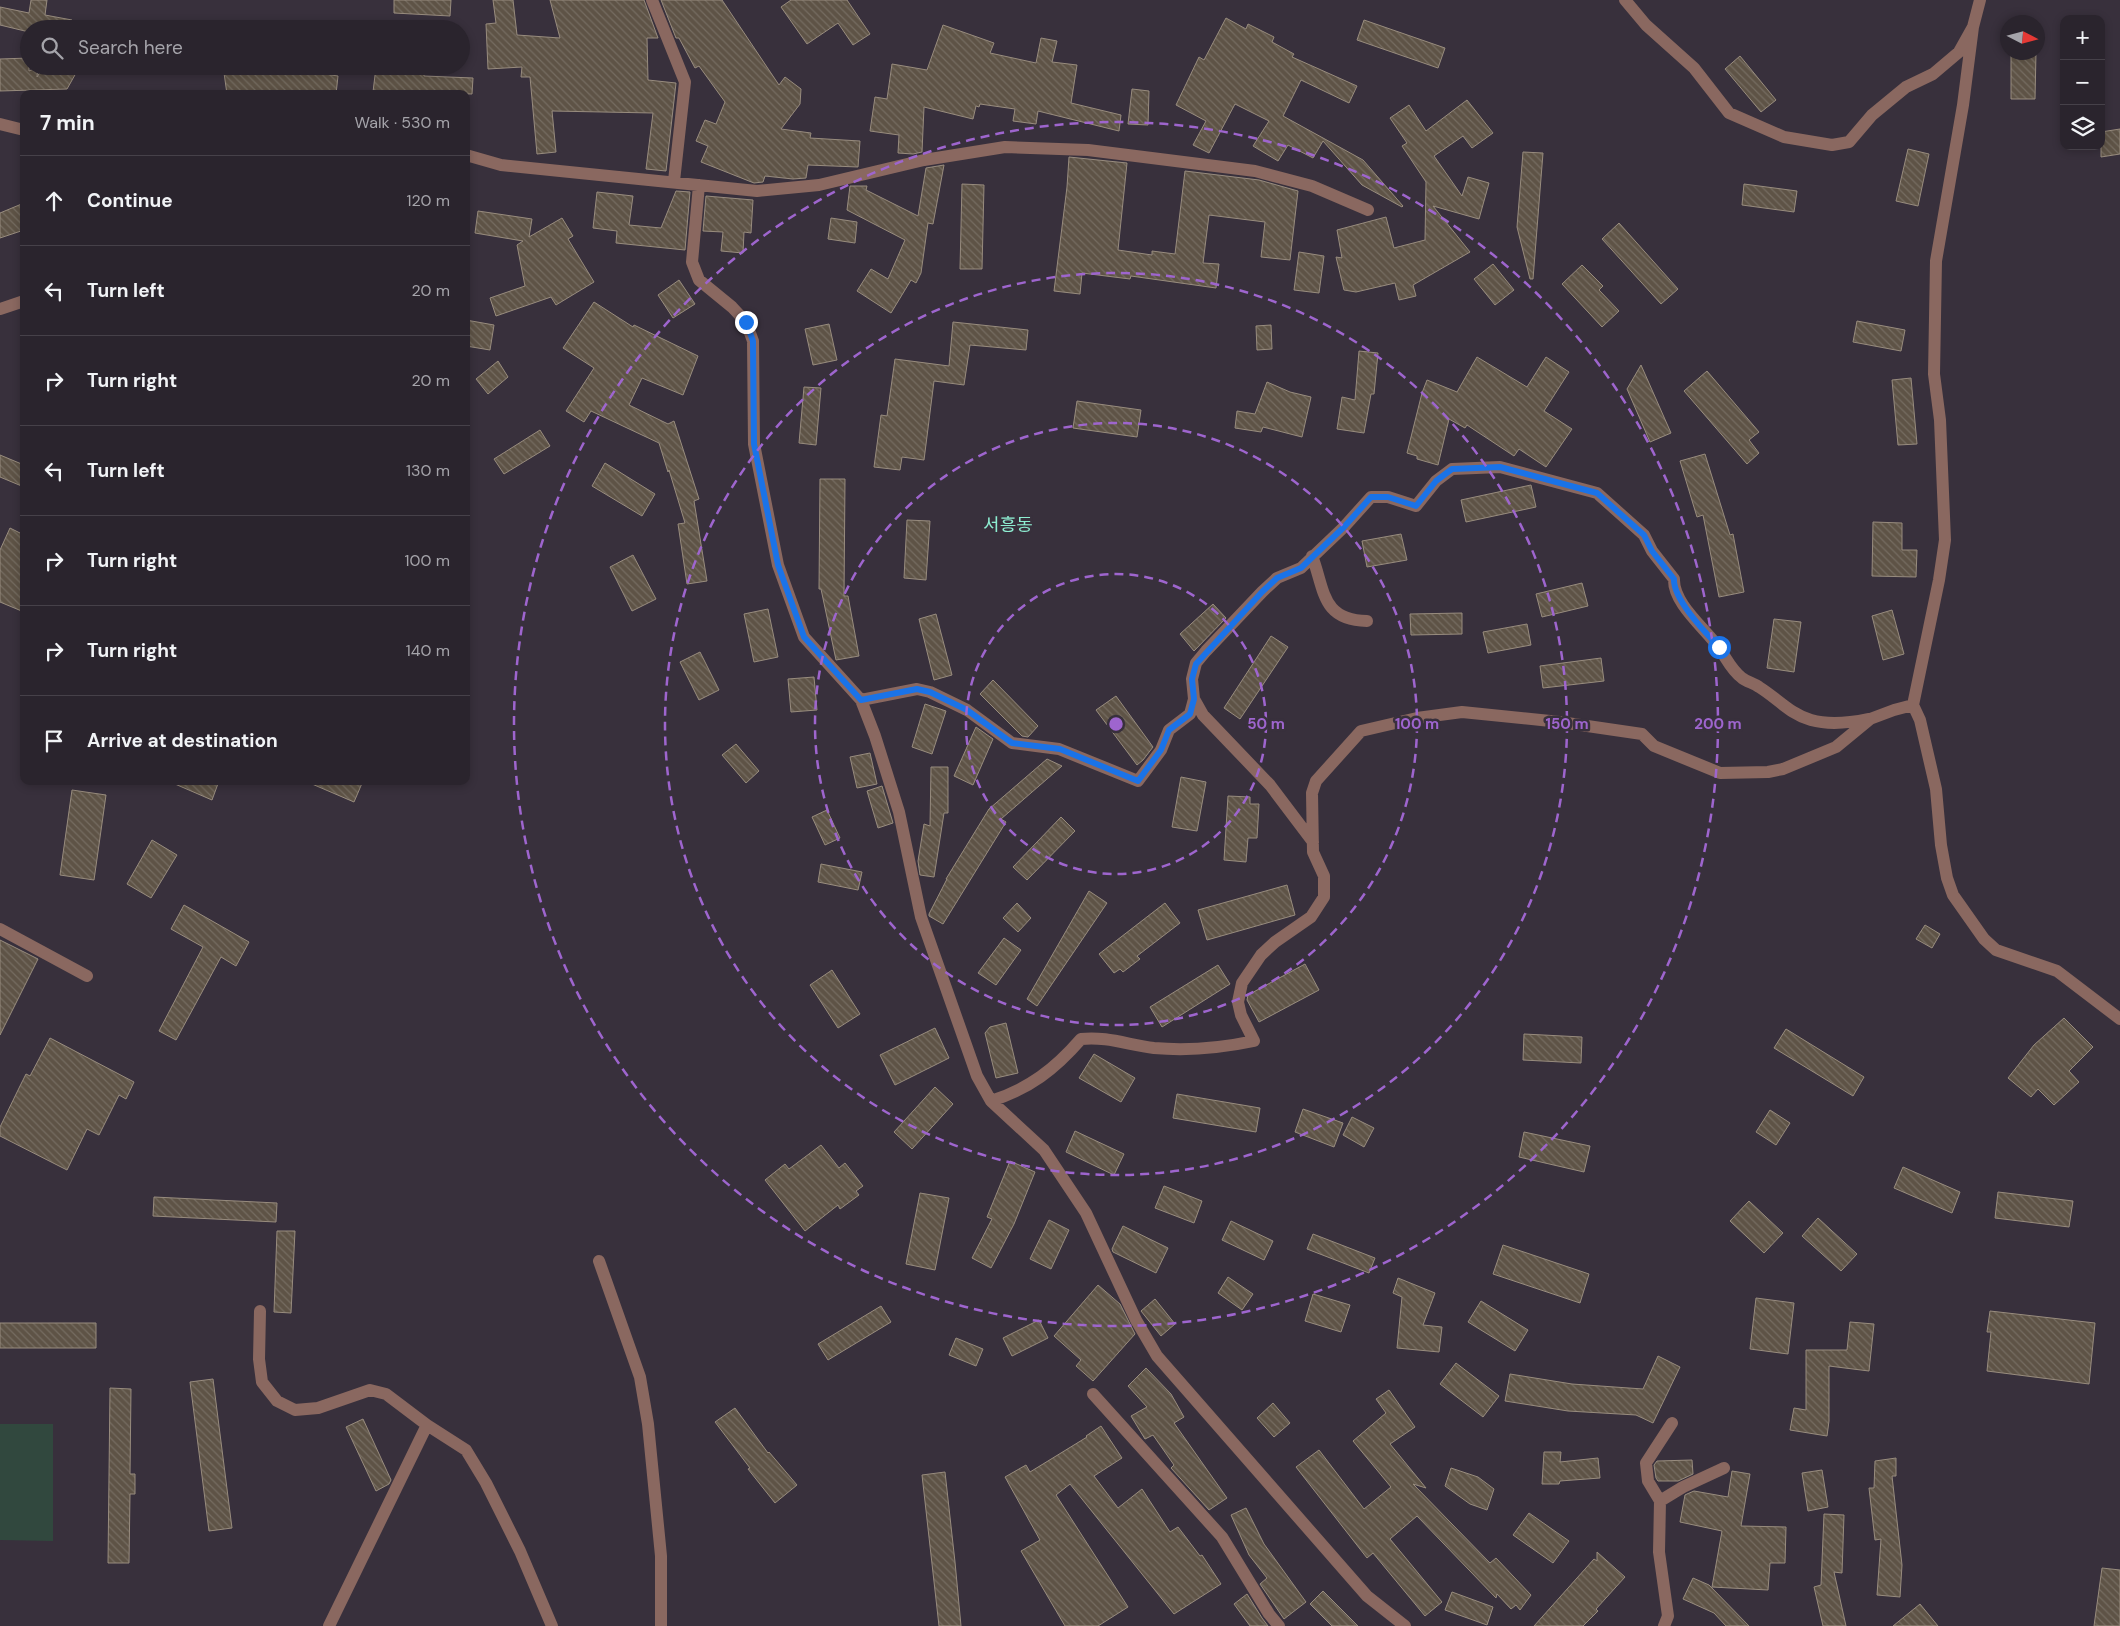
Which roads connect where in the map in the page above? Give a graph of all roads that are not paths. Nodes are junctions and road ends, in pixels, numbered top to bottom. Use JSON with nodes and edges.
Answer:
{"nodes":[{"id":1,"x":652,"y":0,"type":"edge"},
{"id":2,"x":1625,"y":0,"type":"edge"},
{"id":3,"x":1980,"y":0,"type":"edge"},
{"id":4,"x":1973,"y":27,"type":"junction"},
{"id":5,"x":0,"y":124,"type":"edge"},
{"id":6,"x":20,"y":129,"type":"edge"},
{"id":7,"x":470,"y":156,"type":"edge"},
{"id":8,"x":674,"y":181,"type":"junction"},
{"id":9,"x":699,"y":185,"type":"junction"},
{"id":10,"x":1368,"y":210,"type":"dead end"},
{"id":11,"x":20,"y":302,"type":"edge"},
{"id":12,"x":0,"y":309,"type":"edge"},
{"id":13,"x":1312,"y":556,"type":"junction"},
{"id":14,"x":1367,"y":621,"type":"dead end"},
{"id":15,"x":1194,"y":699,"type":"junction"},
{"id":16,"x":861,"y":700,"type":"junction"},
{"id":17,"x":1913,"y":705,"type":"junction"},
{"id":18,"x":1870,"y":719,"type":"junction"},
{"id":19,"x":1313,"y":842,"type":"junction"},
{"id":20,"x":0,"y":929,"type":"edge"},
{"id":21,"x":88,"y":976,"type":"dead end"},
{"id":22,"x":2120,"y":1019,"type":"edge"},
{"id":23,"x":991,"y":1101,"type":"junction"},
{"id":24,"x":599,"y":1261,"type":"dead end"},
{"id":25,"x":260,"y":1311,"type":"dead end"},
{"id":26,"x":1093,"y":1394,"type":"dead end"},
{"id":27,"x":1672,"y":1423,"type":"dead end"},
{"id":28,"x":427,"y":1425,"type":"junction"},
{"id":29,"x":1724,"y":1468,"type":"dead end"},
{"id":30,"x":1660,"y":1501,"type":"junction"},
{"id":31,"x":329,"y":1626,"type":"edge"},
{"id":32,"x":552,"y":1626,"type":"edge"},
{"id":33,"x":661,"y":1626,"type":"edge"},
{"id":34,"x":1279,"y":1626,"type":"edge"},
{"id":35,"x":1405,"y":1626,"type":"edge"},
{"id":36,"x":1664,"y":1626,"type":"edge"}],
"edges":[{"from":1,"to":8,"type":"street"},
{"from":2,"to":4,"type":"street"},
{"from":3,"to":4,"type":"street"},
{"from":4,"to":17,"type":"street"},
{"from":5,"to":6,"type":"street"},
{"from":7,"to":8,"type":"street"},
{"from":8,"to":9,"type":"street"},
{"from":9,"to":10,"type":"street"},
{"from":9,"to":16,"type":"street"},
{"from":11,"to":12,"type":"street"},
{"from":13,"to":14,"type":"street"},
{"from":13,"to":15,"type":"street"},
{"from":13,"to":18,"type":"street"},
{"from":15,"to":16,"type":"street"},
{"from":15,"to":19,"type":"street"},
{"from":16,"to":23,"type":"street"},
{"from":17,"to":18,"type":"street"},
{"from":17,"to":22,"type":"street"},
{"from":18,"to":19,"type":"street"},
{"from":19,"to":23,"type":"street"},
{"from":20,"to":21,"type":"street"},
{"from":23,"to":35,"type":"street"},
{"from":24,"to":33,"type":"street"},
{"from":25,"to":28,"type":"street"},
{"from":26,"to":34,"type":"street"},
{"from":27,"to":30,"type":"street"},
{"from":28,"to":31,"type":"street"},
{"from":28,"to":32,"type":"street"},
{"from":29,"to":30,"type":"street"},
{"from":30,"to":36,"type":"street"}]}
